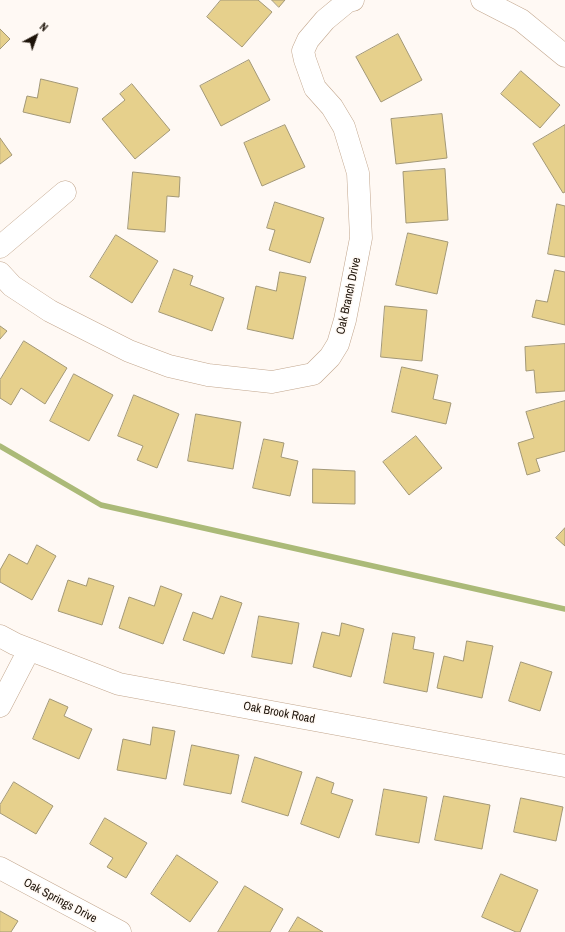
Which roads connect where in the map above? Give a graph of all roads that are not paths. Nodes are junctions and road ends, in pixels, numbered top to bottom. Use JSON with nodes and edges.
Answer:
{"nodes":[{"id":1,"x":354,"y":0,"type":"edge"},
{"id":2,"x":482,"y":0,"type":"edge"},
{"id":3,"x":565,"y":56,"type":"edge"},
{"id":4,"x":65,"y":192,"type":"dead end"},
{"id":5,"x":0,"y":247,"type":"edge"},
{"id":6,"x":0,"y":273,"type":"edge"},
{"id":7,"x":0,"y":636,"type":"edge"},
{"id":8,"x":29,"y":650,"type":"junction"},
{"id":9,"x":0,"y":706,"type":"edge"},
{"id":10,"x":565,"y":766,"type":"edge"},
{"id":11,"x":0,"y":868,"type":"edge"},
{"id":12,"x":120,"y":932,"type":"edge"}],
"edges":[{"from":1,"to":6,"type":"street","name":"Oak Branch Drive"},
{"from":2,"to":3,"type":"street"},
{"from":4,"to":5,"type":"street"},
{"from":7,"to":8,"type":"street","name":"Oak Brook Road"},
{"from":8,"to":9,"type":"street"},
{"from":8,"to":10,"type":"street","name":"Oak Brook Road"},
{"from":11,"to":12,"type":"street","name":"Oak Springs Drive"}]}
